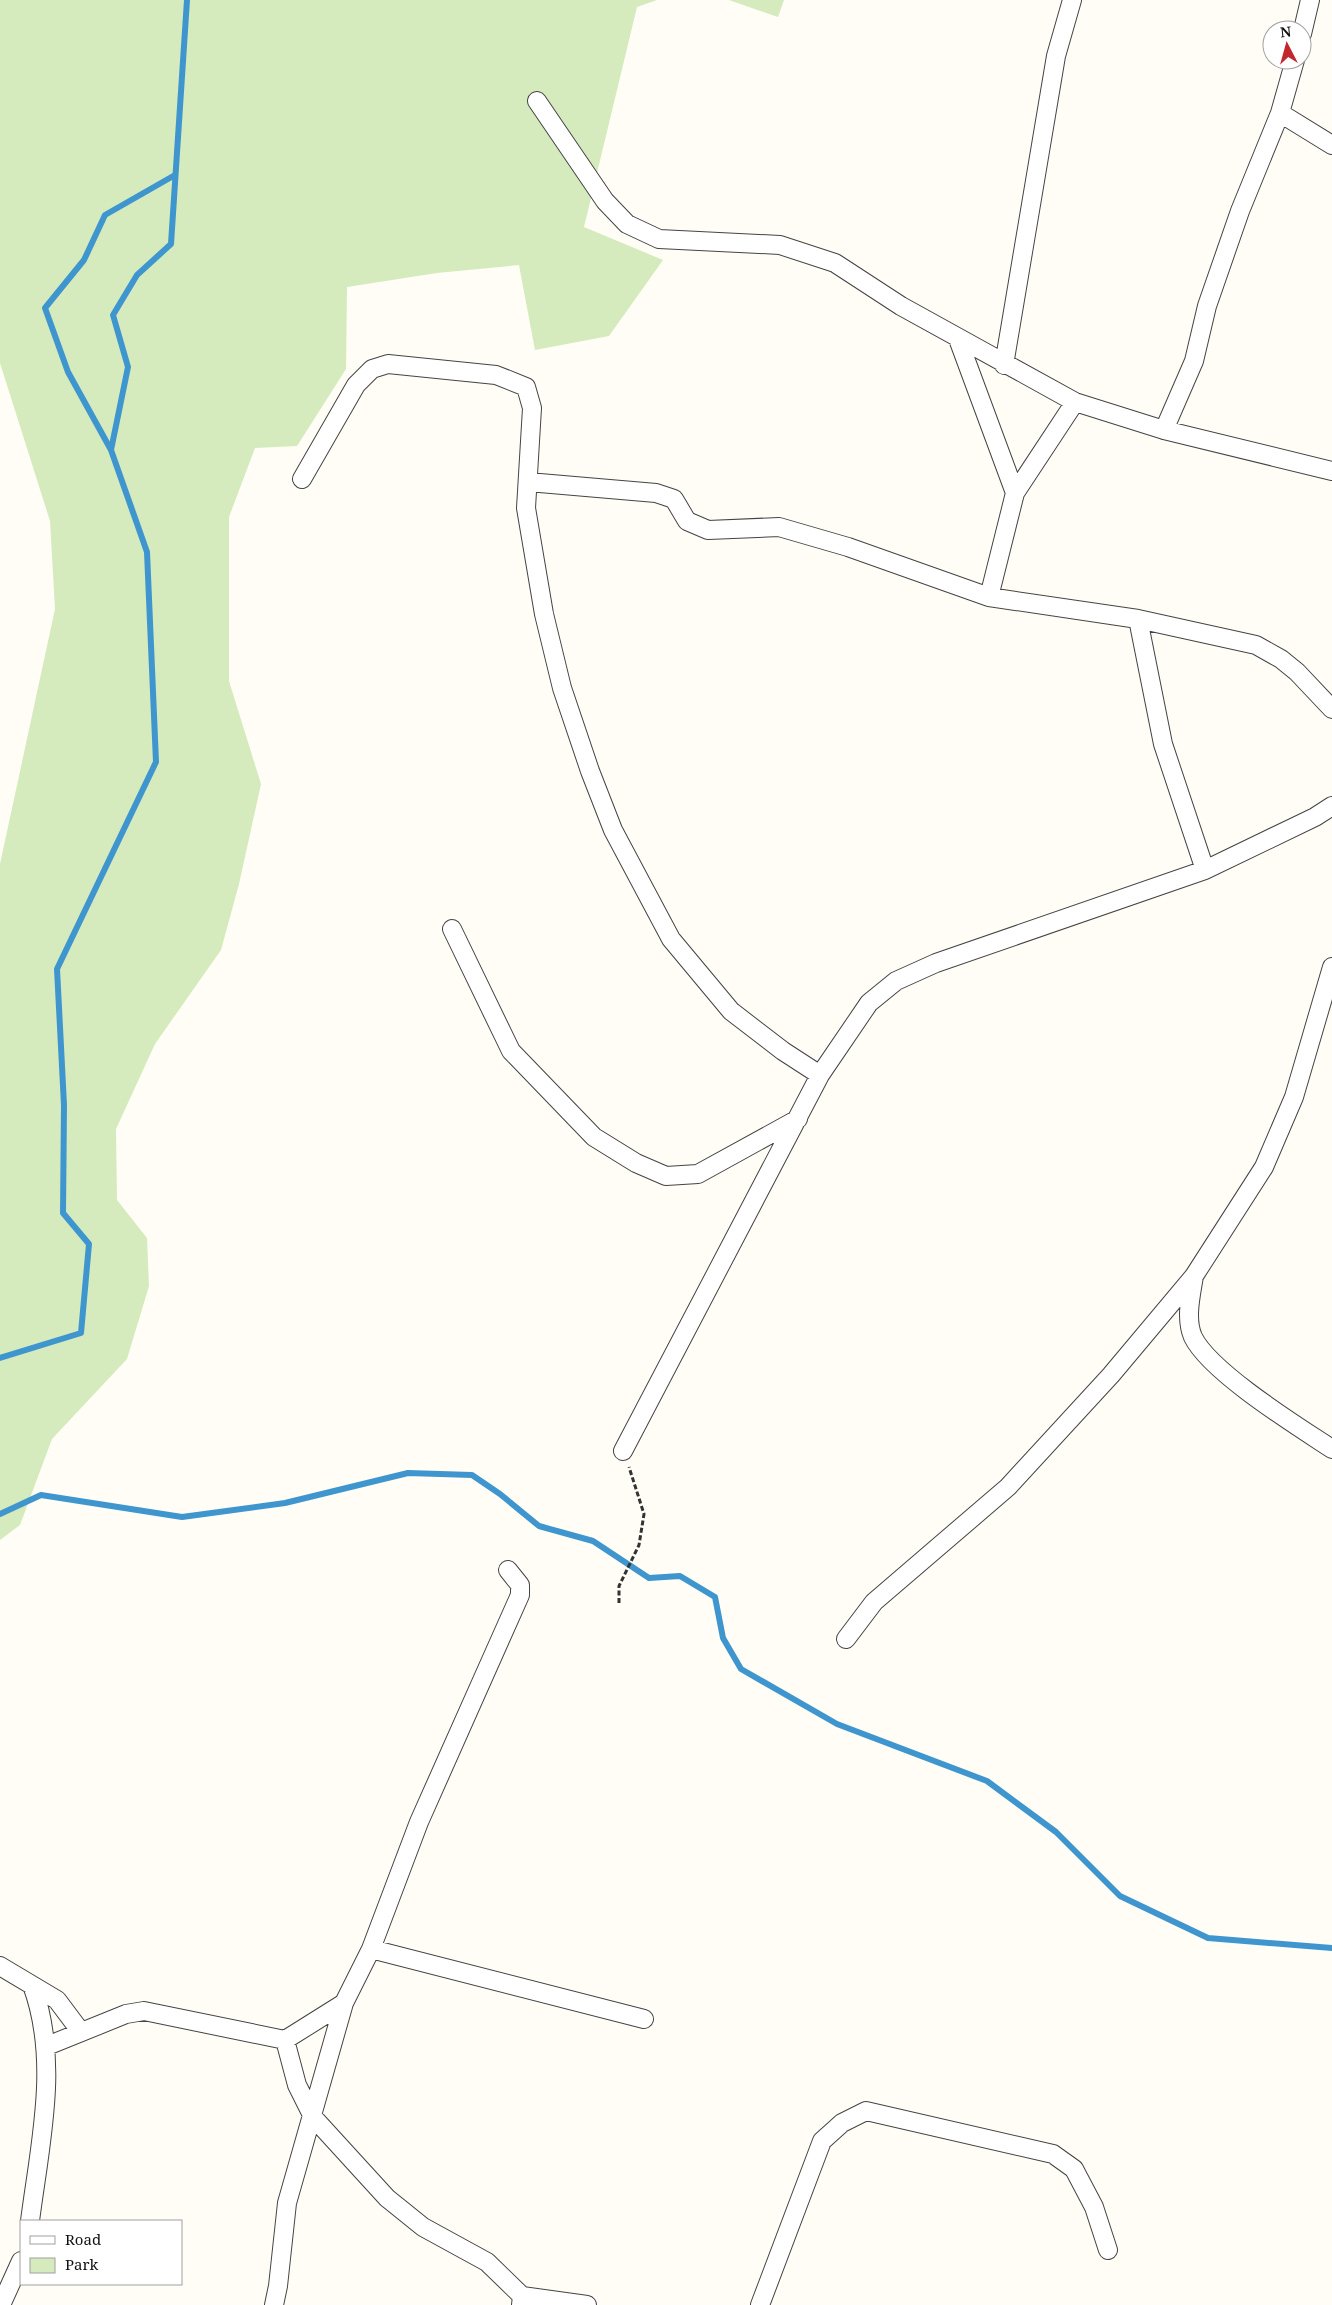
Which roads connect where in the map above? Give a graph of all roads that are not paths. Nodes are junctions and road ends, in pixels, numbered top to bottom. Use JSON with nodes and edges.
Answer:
{"nodes":[{"id":1,"x":1072,"y":0,"type":"edge"},
{"id":2,"x":1310,"y":0,"type":"edge"},
{"id":3,"x":1305,"y":20,"type":"edge"},
{"id":4,"x":1292,"y":70,"type":"edge"},
{"id":5,"x":536,"y":101,"type":"dead end"},
{"id":6,"x":1280,"y":113,"type":"junction"},
{"id":7,"x":1332,"y":145,"type":"edge"},
{"id":8,"x":958,"y":339,"type":"junction"},
{"id":9,"x":1004,"y":365,"type":"junction"},
{"id":10,"x":1075,"y":402,"type":"junction"},
{"id":11,"x":1164,"y":430,"type":"junction"},
{"id":12,"x":1332,"y":470,"type":"edge"},
{"id":13,"x":302,"y":479,"type":"dead end"},
{"id":14,"x":528,"y":482,"type":"junction"},
{"id":15,"x":1015,"y":493,"type":"junction"},
{"id":16,"x":989,"y":597,"type":"junction"},
{"id":17,"x":1138,"y":619,"type":"junction"},
{"id":18,"x":1332,"y":709,"type":"edge"},
{"id":19,"x":1332,"y":806,"type":"edge"},
{"id":20,"x":1205,"y":870,"type":"junction"},
{"id":21,"x":452,"y":929,"type":"dead end"},
{"id":22,"x":1332,"y":967,"type":"edge"},
{"id":23,"x":820,"y":1075,"type":"junction"},
{"id":24,"x":798,"y":1119,"type":"junction"},
{"id":25,"x":1194,"y":1276,"type":"junction"},
{"id":26,"x":1332,"y":1449,"type":"edge"},
{"id":27,"x":624,"y":1451,"type":"road end"},
{"id":28,"x":508,"y":1570,"type":"dead end"},
{"id":29,"x":846,"y":1639,"type":"dead end"},
{"id":30,"x":372,"y":1949,"type":"junction"},
{"id":31,"x":0,"y":1966,"type":"edge"},
{"id":32,"x":32,"y":1985,"type":"junction"},
{"id":33,"x":344,"y":2003,"type":"junction"},
{"id":34,"x":644,"y":2019,"type":"dead end"},
{"id":35,"x":81,"y":2032,"type":"junction"},
{"id":36,"x":285,"y":2040,"type":"junction"},
{"id":37,"x":47,"y":2046,"type":"junction"},
{"id":38,"x":313,"y":2117,"type":"junction"},
{"id":39,"x":30,"y":2220,"type":"edge"},
{"id":40,"x":1108,"y":2250,"type":"dead end"},
{"id":41,"x":20,"y":2263,"type":"edge"},
{"id":42,"x":522,"y":2301,"type":"edge"},
{"id":43,"x":1,"y":2305,"type":"edge"},
{"id":44,"x":274,"y":2305,"type":"edge"},
{"id":45,"x":587,"y":2305,"type":"edge"},
{"id":46,"x":760,"y":2305,"type":"edge"}],
"edges":[{"from":1,"to":9,"type":"street"},
{"from":2,"to":3,"type":"street"},
{"from":4,"to":6,"type":"street"},
{"from":5,"to":8,"type":"street"},
{"from":6,"to":7,"type":"street"},
{"from":6,"to":11,"type":"street"},
{"from":8,"to":9,"type":"street"},
{"from":8,"to":15,"type":"street"},
{"from":9,"to":10,"type":"street"},
{"from":10,"to":11,"type":"street"},
{"from":10,"to":15,"type":"street"},
{"from":11,"to":12,"type":"street"},
{"from":13,"to":14,"type":"street"},
{"from":14,"to":16,"type":"street"},
{"from":14,"to":23,"type":"street"},
{"from":15,"to":16,"type":"street"},
{"from":16,"to":17,"type":"street"},
{"from":17,"to":18,"type":"street"},
{"from":17,"to":20,"type":"street"},
{"from":19,"to":20,"type":"street"},
{"from":20,"to":23,"type":"street"},
{"from":21,"to":24,"type":"street"},
{"from":22,"to":25,"type":"street"},
{"from":23,"to":24,"type":"street"},
{"from":24,"to":27,"type":"street"},
{"from":25,"to":26,"type":"street"},
{"from":25,"to":29,"type":"street"},
{"from":28,"to":30,"type":"street"},
{"from":30,"to":33,"type":"street"},
{"from":30,"to":34,"type":"street"},
{"from":31,"to":32,"type":"street"},
{"from":32,"to":35,"type":"street"},
{"from":32,"to":37,"type":"street"},
{"from":33,"to":36,"type":"street"},
{"from":33,"to":38,"type":"street"},
{"from":35,"to":36,"type":"street"},
{"from":35,"to":37,"type":"street"},
{"from":36,"to":38,"type":"street"},
{"from":37,"to":39,"type":"street"},
{"from":38,"to":42,"type":"street"},
{"from":38,"to":44,"type":"street"},
{"from":40,"to":46,"type":"street"},
{"from":41,"to":43,"type":"street"},
{"from":42,"to":45,"type":"street"}]}
